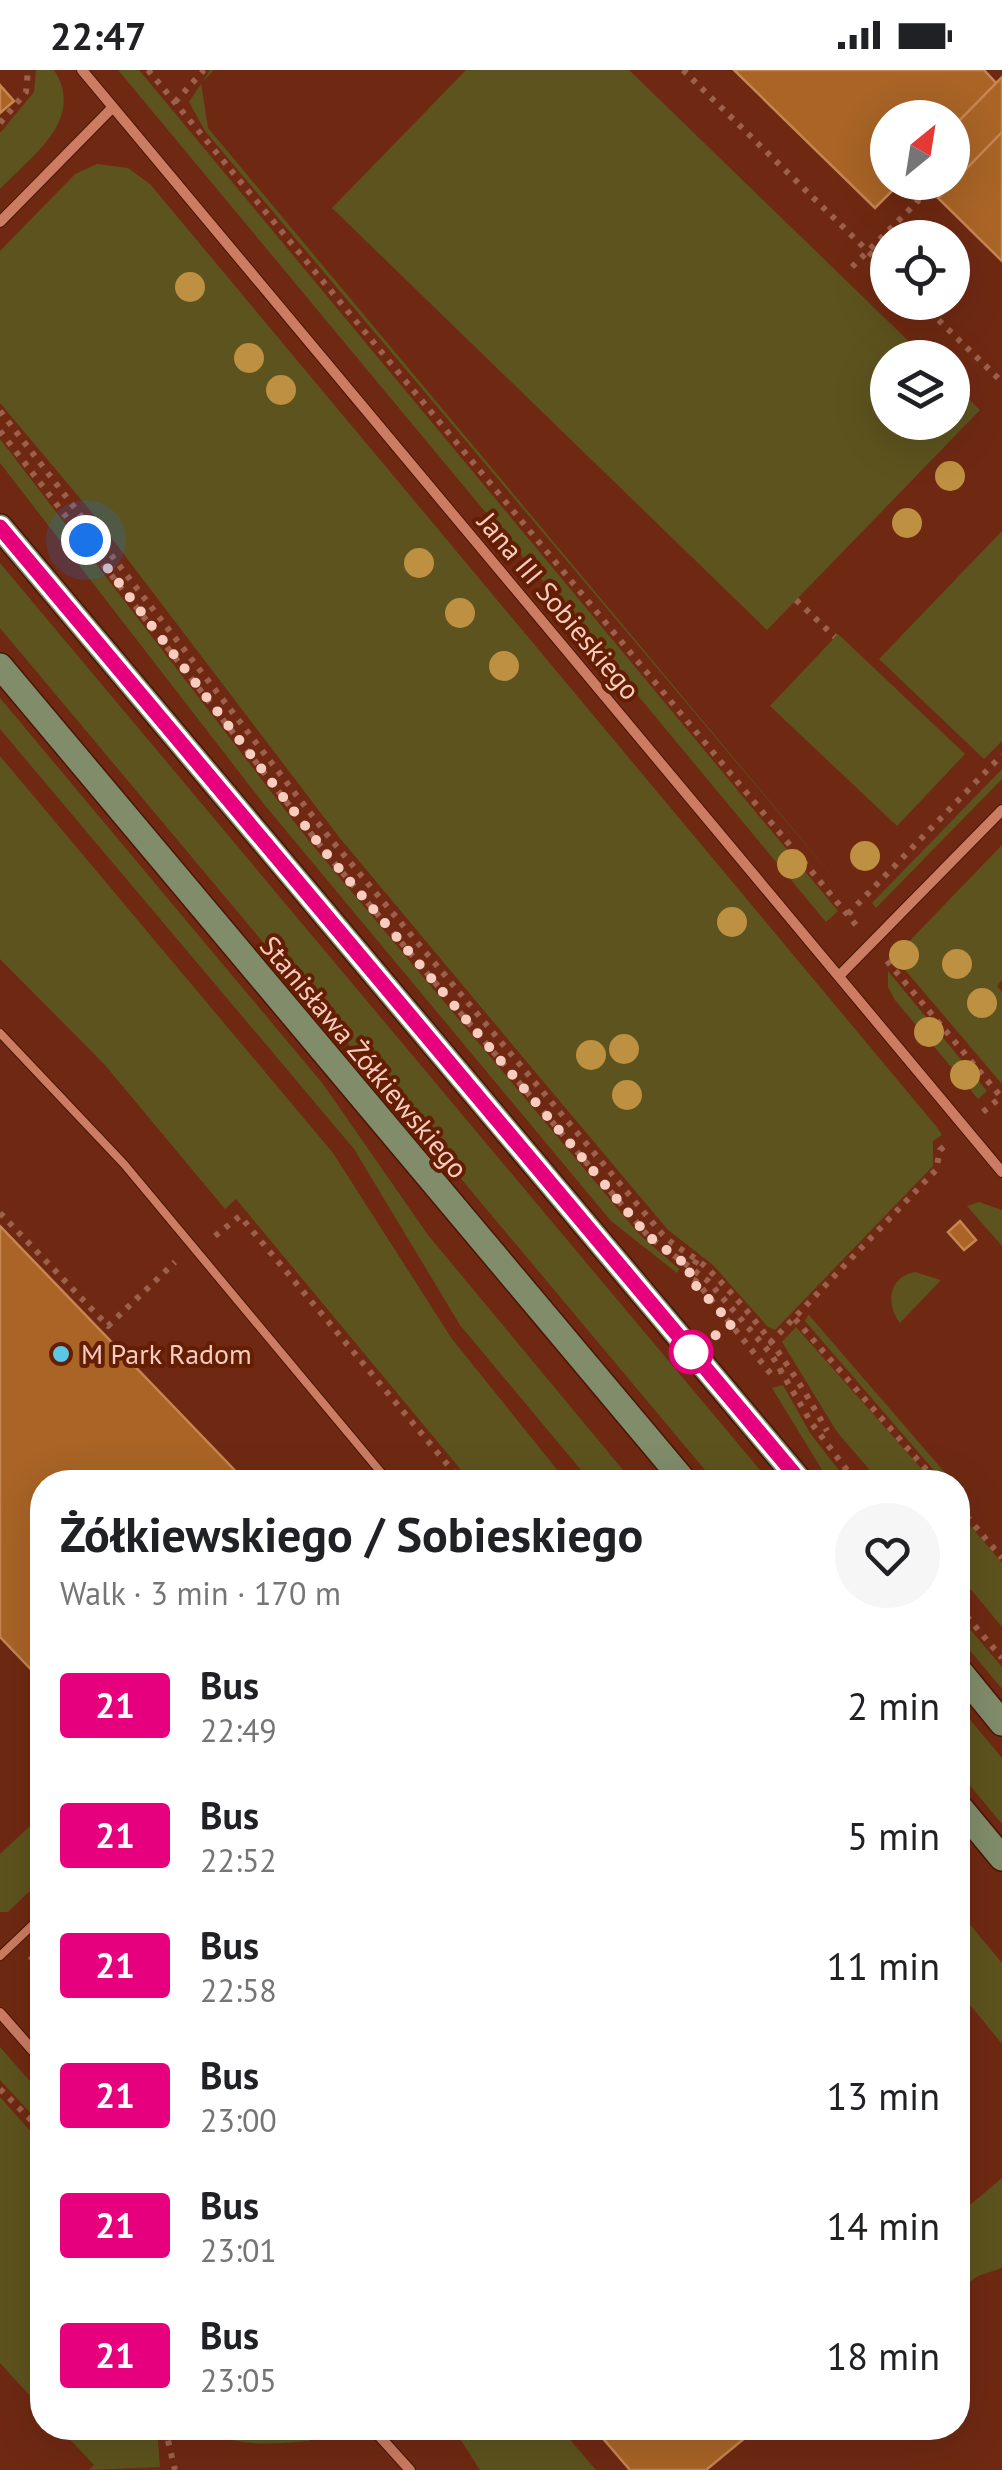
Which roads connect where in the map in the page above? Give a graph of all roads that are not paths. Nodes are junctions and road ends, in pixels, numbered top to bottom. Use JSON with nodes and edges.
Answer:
{"nodes":[{"id":1,"x":82,"y":70,"type":"edge"},
{"id":2,"x":113,"y":108,"type":"junction"},
{"id":3,"x":0,"y":222,"type":"edge"},
{"id":4,"x":0,"y":527,"type":"edge"},
{"id":5,"x":0,"y":666,"type":"edge"},
{"id":6,"x":1002,"y":810,"type":"edge"},
{"id":7,"x":839,"y":976,"type":"junction"},
{"id":8,"x":0,"y":1033,"type":"edge"},
{"id":9,"x":1002,"y":1172,"type":"edge"},
{"id":10,"x":379,"y":1470,"type":"edge"},
{"id":11,"x":675,"y":1470,"type":"edge"},
{"id":12,"x":791,"y":1470,"type":"edge"},
{"id":13,"x":970,"y":1684,"type":"edge"},
{"id":14,"x":1002,"y":1723,"type":"edge"},
{"id":15,"x":970,"y":1819,"type":"edge"},
{"id":16,"x":1002,"y":1858,"type":"edge"},
{"id":17,"x":30,"y":1927,"type":"edge"},
{"id":18,"x":0,"y":1956,"type":"edge"},
{"id":19,"x":0,"y":2013,"type":"edge"},
{"id":20,"x":30,"y":2047,"type":"edge"},
{"id":21,"x":383,"y":2440,"type":"edge"},
{"id":22,"x":410,"y":2470,"type":"edge"}],
"edges":[{"from":1,"to":2,"type":"street","name":"Jana III Sobieskiego"},
{"from":2,"to":3,"type":"street"},
{"from":2,"to":7,"type":"street","name":"Jana III Sobieskiego"},
{"from":4,"to":12,"type":"main road"},
{"from":5,"to":11,"type":"main road","name":"Stanisława Żółkiewskiego"},
{"from":6,"to":7,"type":"street"},
{"from":7,"to":9,"type":"street","name":"Jana III Sobieskiego"},
{"from":8,"to":10,"type":"lane"},
{"from":13,"to":14,"type":"main road"},
{"from":15,"to":16,"type":"main road"},
{"from":17,"to":18,"type":"lane"},
{"from":19,"to":20,"type":"street"},
{"from":21,"to":22,"type":"street"}]}
